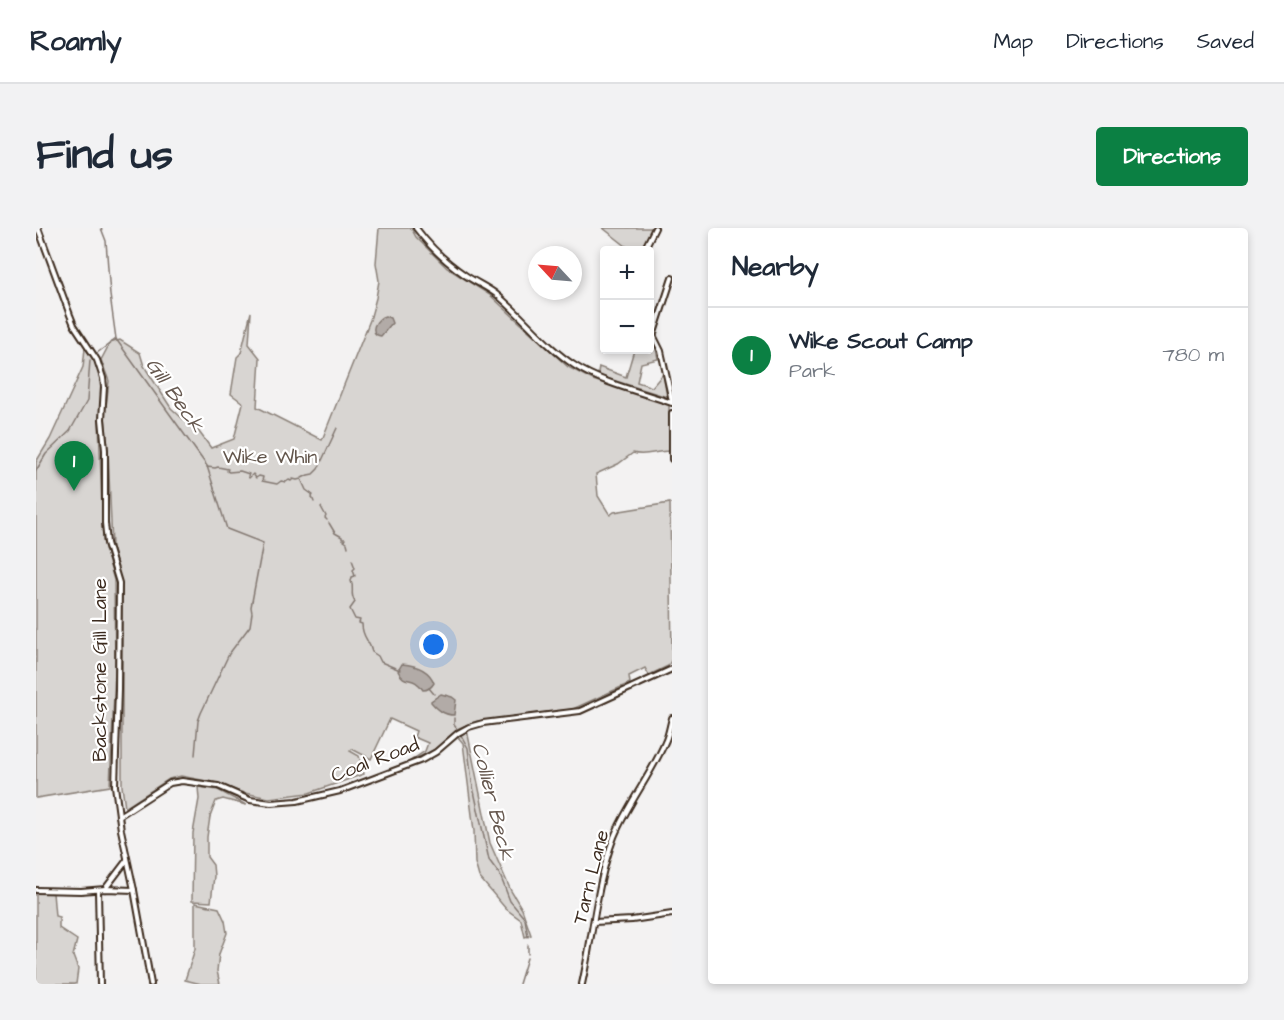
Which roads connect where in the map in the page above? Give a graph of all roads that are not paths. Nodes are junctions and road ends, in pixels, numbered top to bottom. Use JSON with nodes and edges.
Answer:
{"nodes":[{"id":1,"x":38,"y":228,"type":"edge"},
{"id":2,"x":416,"y":228,"type":"edge"},
{"id":3,"x":655,"y":228,"type":"edge"},
{"id":4,"x":647,"y":246,"type":"edge"},
{"id":5,"x":672,"y":278,"type":"edge"},
{"id":6,"x":654,"y":333,"type":"edge"},
{"id":7,"x":654,"y":338,"type":"edge"},
{"id":8,"x":672,"y":402,"type":"edge"},
{"id":9,"x":672,"y":413,"type":"edge"},
{"id":10,"x":672,"y":459,"type":"edge"},
{"id":11,"x":672,"y":669,"type":"edge"},
{"id":12,"x":672,"y":718,"type":"edge"},
{"id":13,"x":119,"y":816,"type":"junction"},
{"id":14,"x":128,"y":860,"type":"junction"},
{"id":15,"x":105,"y":889,"type":"junction"},
{"id":16,"x":36,"y":890,"type":"edge"},
{"id":17,"x":134,"y":890,"type":"junction"},
{"id":18,"x":98,"y":891,"type":"junction"},
{"id":19,"x":672,"y":914,"type":"edge"},
{"id":20,"x":594,"y":922,"type":"junction"},
{"id":21,"x":100,"y":984,"type":"edge"},
{"id":22,"x":151,"y":984,"type":"edge"},
{"id":23,"x":582,"y":984,"type":"edge"}],
"edges":[{"from":1,"to":13,"type":"street","name":"Backstone Gill Lane"},
{"from":2,"to":8,"type":"street"},
{"from":3,"to":4,"type":"street"},
{"from":5,"to":6,"type":"street"},
{"from":7,"to":8,"type":"street"},
{"from":9,"to":10,"type":"street"},
{"from":11,"to":13,"type":"street","name":"Coal Road"},
{"from":12,"to":20,"type":"street","name":"Tarn Lane"},
{"from":13,"to":14,"type":"street","name":"Backstone Gill Lane"},
{"from":14,"to":15,"type":"street"},
{"from":14,"to":17,"type":"street","name":"Backstone Gill Lane"},
{"from":15,"to":17,"type":"street"},
{"from":15,"to":18,"type":"street"},
{"from":16,"to":18,"type":"street"},
{"from":17,"to":22,"type":"street","name":"Backstone Gill Lane"},
{"from":18,"to":21,"type":"street"},
{"from":19,"to":20,"type":"street"},
{"from":20,"to":23,"type":"street","name":"Tarn Lane"}]}
